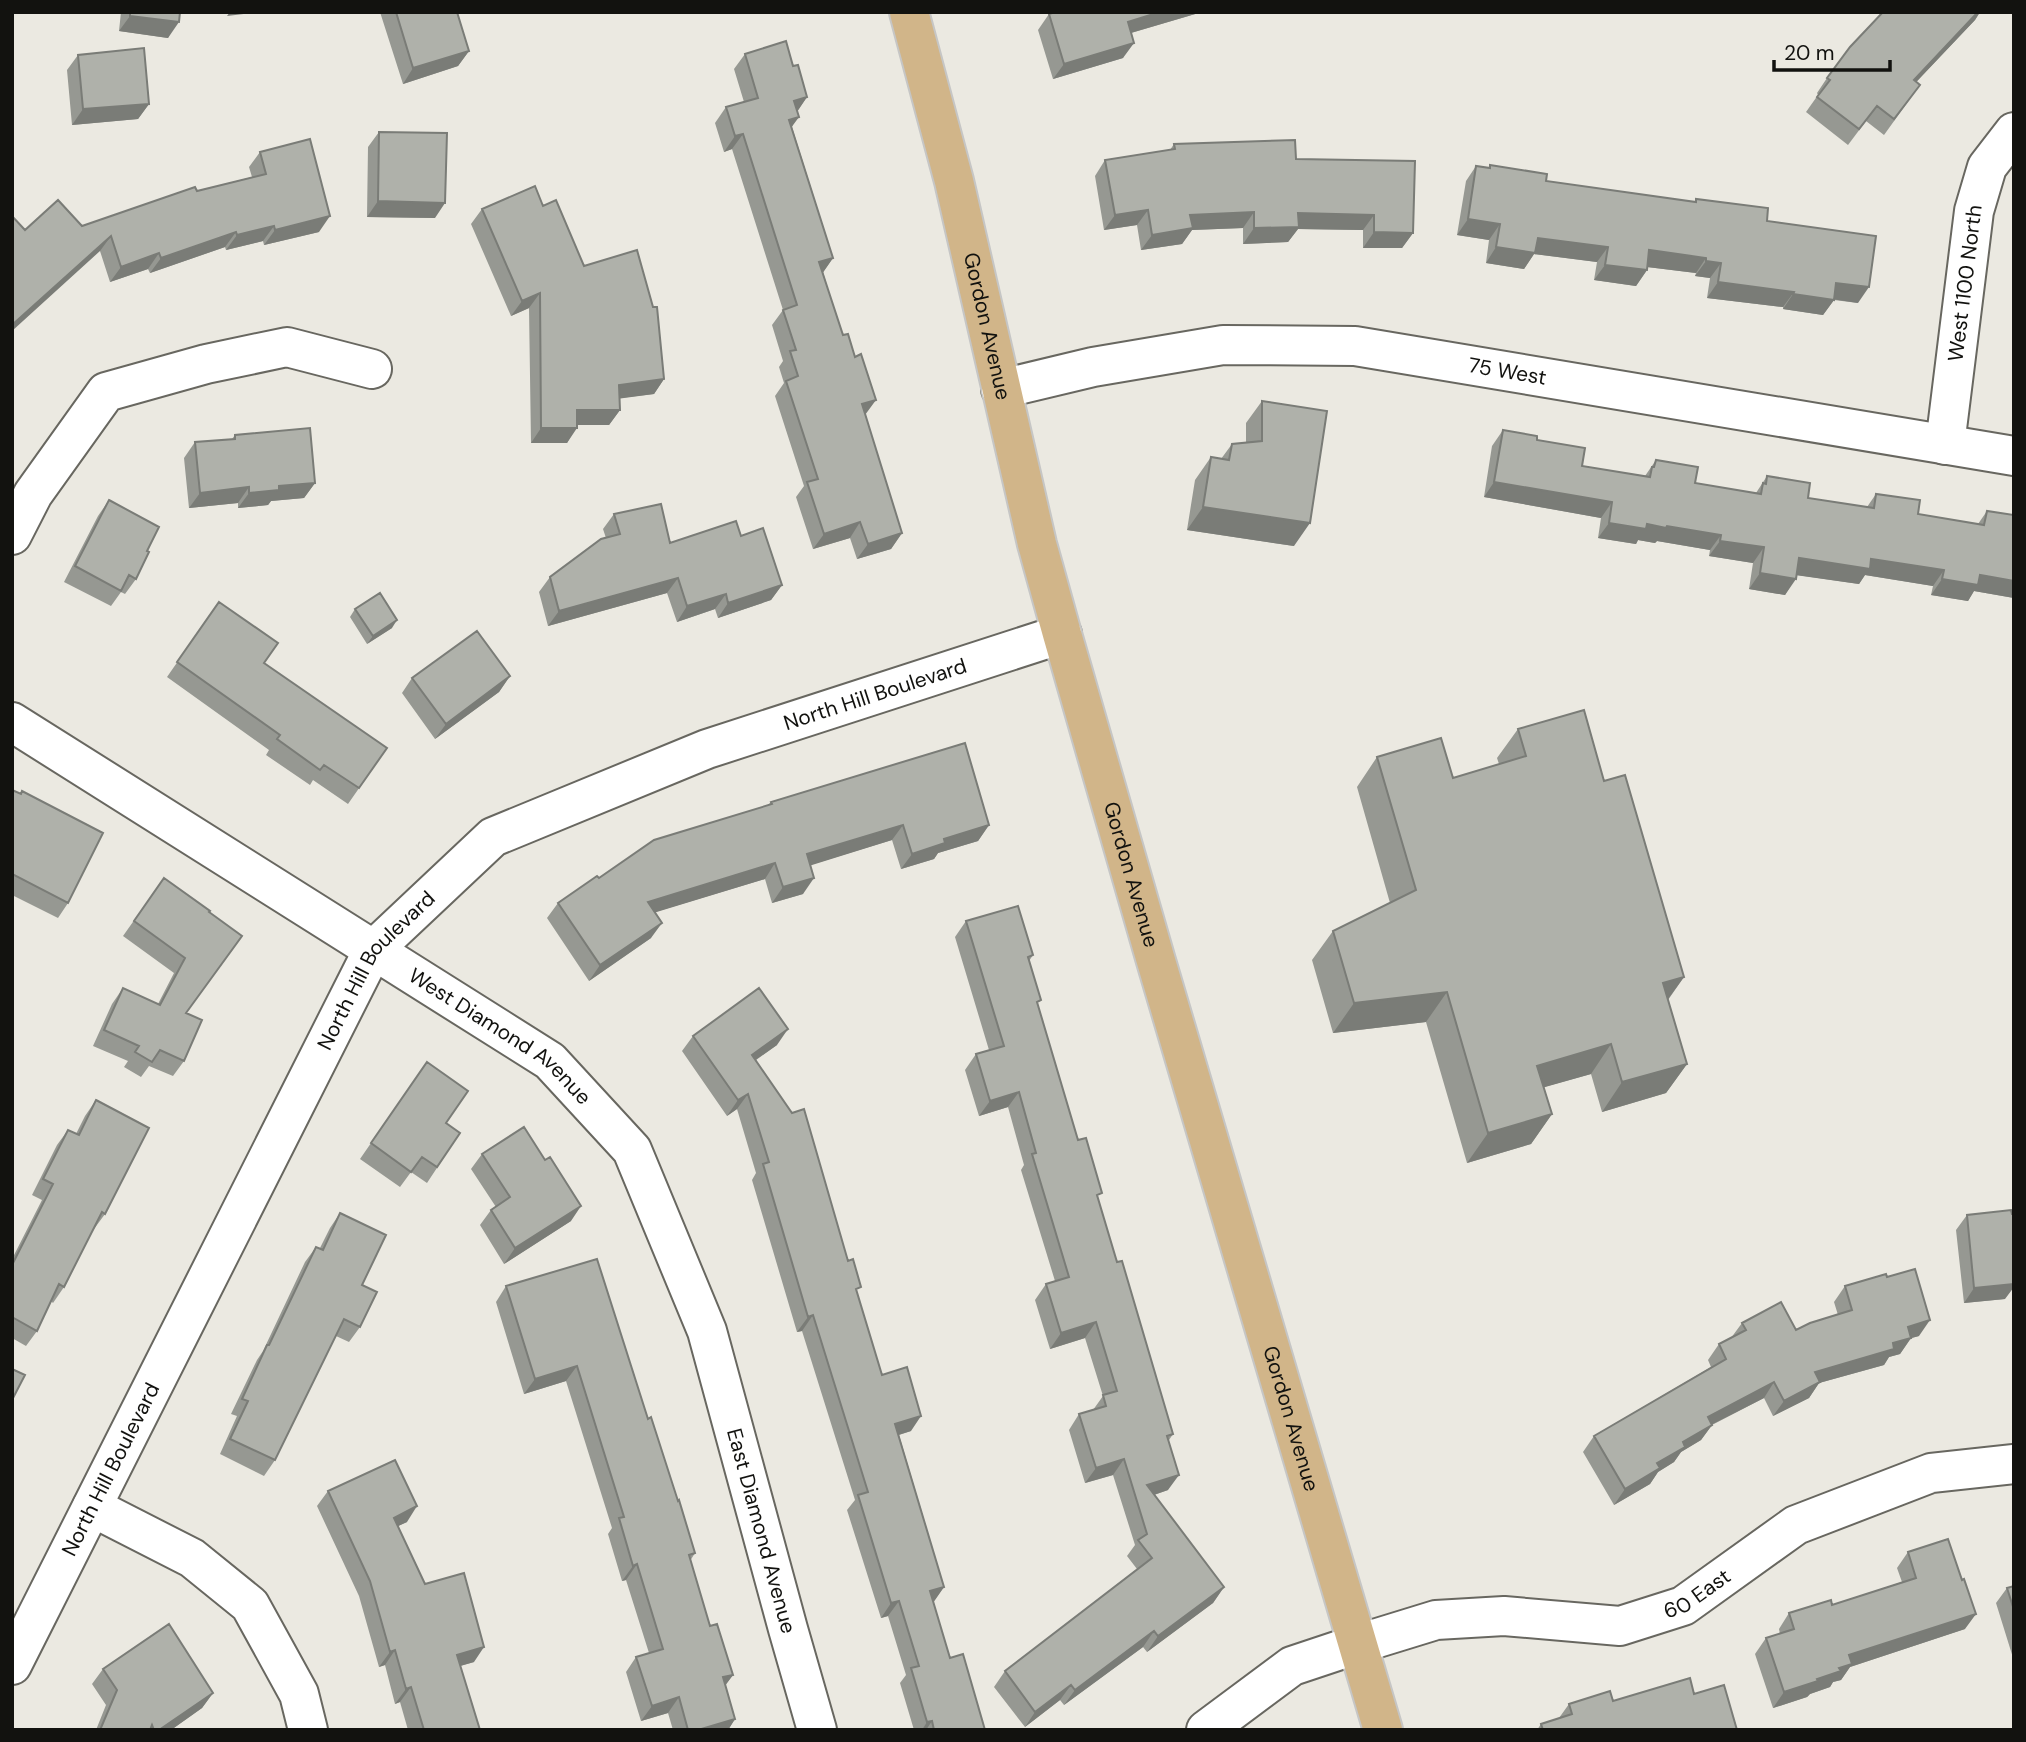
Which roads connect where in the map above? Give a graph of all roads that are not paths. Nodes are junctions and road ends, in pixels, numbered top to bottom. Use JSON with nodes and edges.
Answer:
{"nodes":[{"id":1,"x":908,"y":12,"type":"edge"},
{"id":2,"x":2014,"y":132,"type":"edge"},
{"id":3,"x":372,"y":369,"type":"dead end"},
{"id":4,"x":1002,"y":389,"type":"junction"},
{"id":5,"x":1945,"y":445,"type":"junction"},
{"id":6,"x":2014,"y":456,"type":"edge"},
{"id":7,"x":12,"y":535,"type":"edge"},
{"id":8,"x":1062,"y":634,"type":"junction"},
{"id":9,"x":12,"y":723,"type":"edge"},
{"id":10,"x":373,"y":950,"type":"junction"},
{"id":11,"x":708,"y":1331,"type":"joint"},
{"id":12,"x":2014,"y":1464,"type":"edge"},
{"id":13,"x":92,"y":1507,"type":"junction"},
{"id":14,"x":1358,"y":1644,"type":"junction"},
{"id":15,"x":12,"y":1665,"type":"edge"},
{"id":16,"x":308,"y":1730,"type":"edge"},
{"id":17,"x":817,"y":1730,"type":"edge"},
{"id":18,"x":1206,"y":1730,"type":"edge"},
{"id":19,"x":1383,"y":1730,"type":"edge"}],
"edges":[{"from":1,"to":4,"type":"main road","name":"Gordon Avenue"},
{"from":2,"to":5,"type":"street","name":"West 1100 North"},
{"from":3,"to":7,"type":"street"},
{"from":4,"to":5,"type":"street","name":"75 West"},
{"from":4,"to":8,"type":"main road","name":"Gordon Avenue"},
{"from":5,"to":6,"type":"street","name":"75 West"},
{"from":8,"to":10,"type":"street","name":"North Hill Boulevard"},
{"from":8,"to":14,"type":"main road","name":"Gordon Avenue"},
{"from":9,"to":10,"type":"street","name":"West Diamond Avenue"},
{"from":10,"to":11,"type":"street","name":"West Diamond Avenue"},
{"from":10,"to":13,"type":"street","name":"North Hill Boulevard"},
{"from":11,"to":17,"type":"street","name":"East Diamond Avenue"},
{"from":12,"to":14,"type":"street","name":"60 East"},
{"from":13,"to":15,"type":"street","name":"North Hill Boulevard"},
{"from":13,"to":16,"type":"street"},
{"from":14,"to":18,"type":"street","name":"60 East"},
{"from":14,"to":19,"type":"main road","name":"Gordon Avenue"}]}
